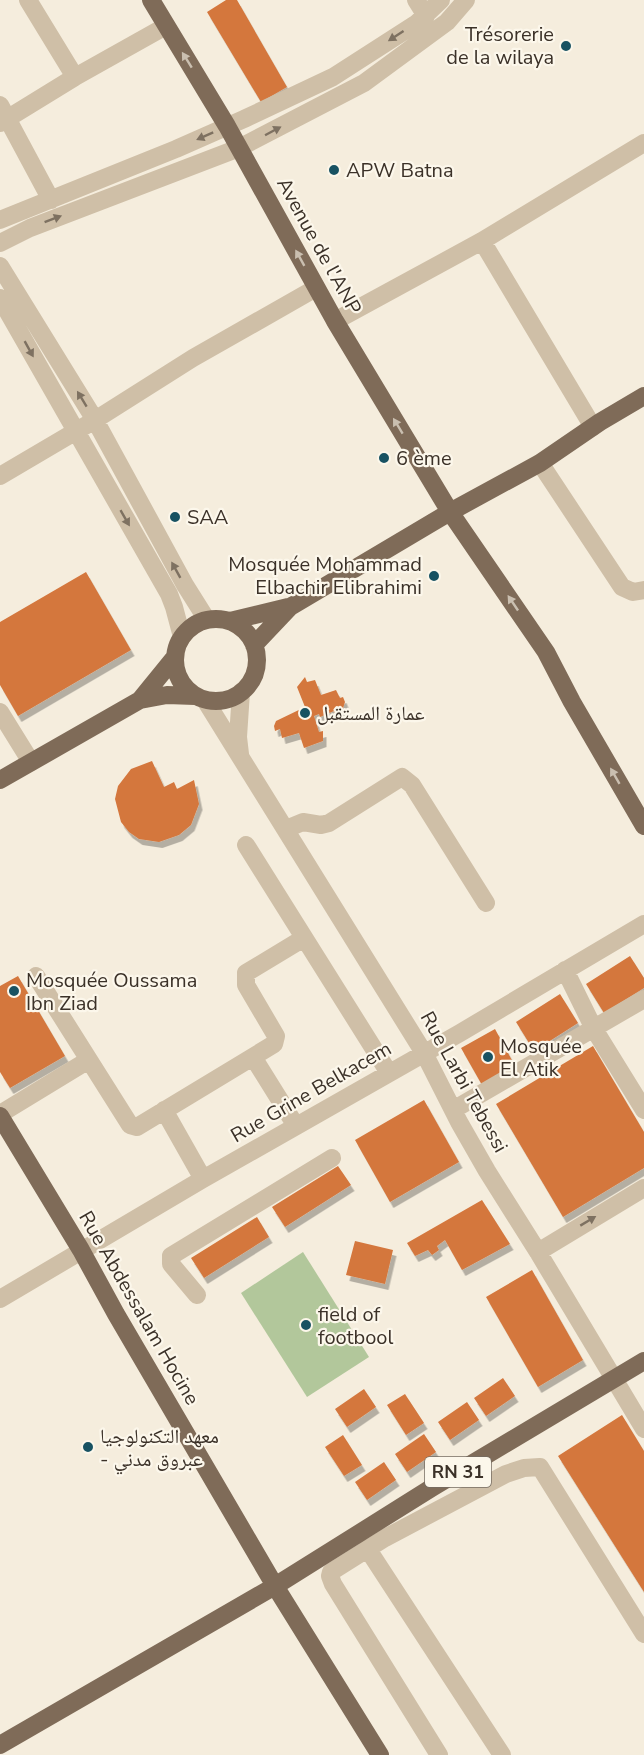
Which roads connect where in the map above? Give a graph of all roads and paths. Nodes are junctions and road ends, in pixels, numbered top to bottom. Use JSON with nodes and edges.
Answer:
{"nodes":[{"id":1,"x":28,"y":0,"type":"edge"},
{"id":2,"x":151,"y":0,"type":"edge"},
{"id":3,"x":416,"y":0,"type":"edge"},
{"id":4,"x":441,"y":0,"type":"edge"},
{"id":5,"x":466,"y":0,"type":"edge"},
{"id":6,"x":426,"y":16,"type":"junction"},
{"id":7,"x":166,"y":26,"type":"junction"},
{"id":8,"x":75,"y":77,"type":"junction"},
{"id":9,"x":3,"y":115,"type":"edge"},
{"id":10,"x":227,"y":126,"type":"junction"},
{"id":11,"x":644,"y":143,"type":"edge"},
{"id":12,"x":239,"y":148,"type":"junction"},
{"id":13,"x":130,"y":167,"type":"junction"},
{"id":14,"x":136,"y":187,"type":"junction"},
{"id":15,"x":51,"y":200,"type":"junction"},
{"id":16,"x":0,"y":220,"type":"edge"},
{"id":17,"x":482,"y":241,"type":"junction"},
{"id":18,"x":0,"y":243,"type":"edge"},
{"id":19,"x":0,"y":266,"type":"edge"},
{"id":20,"x":316,"y":288,"type":"junction"},
{"id":21,"x":0,"y":298,"type":"edge"},
{"id":22,"x":335,"y":321,"type":"junction"},
{"id":23,"x":644,"y":396,"type":"edge"},
{"id":24,"x":94,"y":420,"type":"junction"},
{"id":25,"x":593,"y":427,"type":"junction"},
{"id":26,"x":75,"y":432,"type":"junction"},
{"id":27,"x":540,"y":463,"type":"junction"},
{"id":28,"x":1,"y":473,"type":"edge"},
{"id":29,"x":450,"y":512,"type":"junction"},
{"id":30,"x":644,"y":590,"type":"edge"},
{"id":31,"x":290,"y":607,"type":"junction"},
{"id":32,"x":207,"y":620,"type":"junction"},
{"id":33,"x":230,"y":621,"type":"junction"},
{"id":34,"x":182,"y":637,"type":"junction"},
{"id":35,"x":255,"y":645,"type":"junction"},
{"id":36,"x":175,"y":657,"type":"junction"},
{"id":37,"x":241,"y":692,"type":"junction"},
{"id":38,"x":200,"y":698,"type":"junction"},
{"id":39,"x":140,"y":700,"type":"junction"},
{"id":40,"x":0,"y":712,"type":"edge"},
{"id":41,"x":240,"y":759,"type":"junction"},
{"id":42,"x":31,"y":762,"type":"junction"},
{"id":43,"x":0,"y":780,"type":"edge"},
{"id":44,"x":644,"y":826,"type":"edge"},
{"id":45,"x":286,"y":830,"type":"junction"},
{"id":46,"x":246,"y":845,"type":"dead end"},
{"id":47,"x":486,"y":903,"type":"dead end"},
{"id":48,"x":644,"y":924,"type":"edge"},
{"id":49,"x":304,"y":938,"type":"junction"},
{"id":50,"x":564,"y":970,"type":"junction"},
{"id":51,"x":36,"y":976,"type":"dead end"},
{"id":52,"x":644,"y":999,"type":"edge"},
{"id":53,"x":594,"y":1029,"type":"junction"},
{"id":54,"x":424,"y":1053,"type":"junction"},
{"id":55,"x":253,"y":1057,"type":"junction"},
{"id":56,"x":87,"y":1060,"type":"junction"},
{"id":57,"x":389,"y":1073,"type":"junction"},
{"id":58,"x":164,"y":1110,"type":"junction"},
{"id":59,"x":453,"y":1110,"type":"junction"},
{"id":60,"x":644,"y":1110,"type":"edge"},
{"id":61,"x":0,"y":1115,"type":"edge"},
{"id":62,"x":296,"y":1126,"type":"junction"},
{"id":63,"x":332,"y":1158,"type":"dead end"},
{"id":64,"x":203,"y":1179,"type":"junction"},
{"id":65,"x":644,"y":1188,"type":"edge"},
{"id":66,"x":81,"y":1250,"type":"junction"},
{"id":67,"x":538,"y":1252,"type":"junction"},
{"id":68,"x":197,"y":1295,"type":"dead end"},
{"id":69,"x":0,"y":1299,"type":"edge"},
{"id":70,"x":644,"y":1361,"type":"edge"},
{"id":71,"x":612,"y":1379,"type":"junction"},
{"id":72,"x":644,"y":1429,"type":"edge"},
{"id":73,"x":367,"y":1548,"type":"junction"},
{"id":74,"x":274,"y":1586,"type":"junction"},
{"id":75,"x":644,"y":1634,"type":"edge"},
{"id":76,"x":0,"y":1745,"type":"edge"},
{"id":77,"x":380,"y":1755,"type":"edge"},
{"id":78,"x":439,"y":1755,"type":"edge"},
{"id":79,"x":502,"y":1755,"type":"edge"}],
"edges":[{"from":1,"to":8,"type":"street"},
{"from":2,"to":7,"type":"main road","name":"Avenue de l'ANP"},
{"from":3,"to":6,"type":"street"},
{"from":4,"to":6,"type":"street"},
{"from":12,"to":5,"type":"street","one_way":true},
{"from":6,"to":10,"type":"street","one_way":true},
{"from":7,"to":8,"type":"street"},
{"from":10,"to":7,"type":"main road","name":"Avenue de l'ANP","one_way":true},
{"from":8,"to":9,"type":"street"},
{"from":9,"to":15,"type":"street"},
{"from":10,"to":12,"type":"main road","name":"Avenue de l'ANP"},
{"from":10,"to":13,"type":"street","one_way":true},
{"from":11,"to":17,"type":"street"},
{"from":12,"to":14,"type":"street"},
{"from":20,"to":12,"type":"main road","name":"Avenue de l'ANP","one_way":true},
{"from":13,"to":14,"type":"street"},
{"from":13,"to":15,"type":"street"},
{"from":18,"to":14,"type":"street","one_way":true},
{"from":15,"to":16,"type":"street"},
{"from":17,"to":22,"type":"street"},
{"from":17,"to":25,"type":"street"},
{"from":24,"to":19,"type":"street","one_way":true},
{"from":20,"to":22,"type":"main road","name":"Avenue de l'ANP"},
{"from":20,"to":24,"type":"street"},
{"from":21,"to":26,"type":"street","one_way":true},
{"from":29,"to":22,"type":"main road","name":"Avenue de l'ANP","one_way":true},
{"from":23,"to":25,"type":"main road"},
{"from":24,"to":26,"type":"street"},
{"from":32,"to":24,"type":"street","one_way":true},
{"from":25,"to":27,"type":"main road"},
{"from":26,"to":28,"type":"street"},
{"from":26,"to":34,"type":"street","one_way":true},
{"from":27,"to":29,"type":"main road"},
{"from":27,"to":30,"type":"street"},
{"from":29,"to":31,"type":"main road"},
{"from":44,"to":29,"type":"main road","name":"Avenue de l'ANP","one_way":true},
{"from":31,"to":33,"type":"main road"},
{"from":31,"to":35,"type":"main road"},
{"from":32,"to":33,"type":"main road"},
{"from":32,"to":34,"type":"main road"},
{"from":33,"to":35,"type":"main road"},
{"from":34,"to":36,"type":"main road"},
{"from":35,"to":37,"type":"main road"},
{"from":36,"to":38,"type":"main road"},
{"from":36,"to":39,"type":"main road"},
{"from":37,"to":38,"type":"main road"},
{"from":37,"to":41,"type":"street"},
{"from":38,"to":39,"type":"main road"},
{"from":38,"to":41,"type":"street","name":"Rue Larbi Tebessi"},
{"from":39,"to":42,"type":"main road"},
{"from":40,"to":42,"type":"street"},
{"from":41,"to":45,"type":"street","name":"Rue Larbi Tebessi"},
{"from":42,"to":43,"type":"main road"},
{"from":45,"to":47,"type":"street"},
{"from":45,"to":54,"type":"street","name":"Rue Larbi Tebessi"},
{"from":46,"to":49,"type":"street"},
{"from":48,"to":50,"type":"street","name":"Rue Grine Belkacem"},
{"from":49,"to":55,"type":"street"},
{"from":49,"to":57,"type":"street"},
{"from":50,"to":53,"type":"street"},
{"from":50,"to":54,"type":"street","name":"Rue Grine Belkacem"},
{"from":51,"to":56,"type":"street"},
{"from":52,"to":53,"type":"street"},
{"from":53,"to":59,"type":"street"},
{"from":53,"to":60,"type":"street"},
{"from":54,"to":57,"type":"street","name":"Rue Grine Belkacem"},
{"from":54,"to":59,"type":"street","name":"Rue Larbi Tebessi"},
{"from":55,"to":58,"type":"street"},
{"from":55,"to":62,"type":"street"},
{"from":56,"to":58,"type":"street"},
{"from":56,"to":61,"type":"street"},
{"from":57,"to":62,"type":"street","name":"Rue Grine Belkacem"},
{"from":58,"to":64,"type":"street"},
{"from":59,"to":67,"type":"street","name":"Rue Larbi Tebessi"},
{"from":61,"to":66,"type":"main road","name":"Rue Abdessalam Hocine"},
{"from":62,"to":64,"type":"street","name":"Rue Grine Belkacem"},
{"from":63,"to":68,"type":"street"},
{"from":64,"to":66,"type":"street","name":"Rue Grine Belkacem"},
{"from":67,"to":65,"type":"street","one_way":true},
{"from":66,"to":69,"type":"street","name":"Rue Grine Belkacem"},
{"from":66,"to":74,"type":"main road","name":"Rue Abdessalam Hocine"},
{"from":67,"to":71,"type":"street","name":"Rue Larbi Tebessi"},
{"from":70,"to":71,"type":"main road","number":"RN 31"},
{"from":71,"to":72,"type":"street","name":"Rue Larbi Tebessi"},
{"from":71,"to":74,"type":"main road","number":"RN 31"},
{"from":73,"to":75,"type":"street"},
{"from":73,"to":78,"type":"street"},
{"from":73,"to":79,"type":"street"},
{"from":74,"to":76,"type":"main road","number":"RN 31"},
{"from":74,"to":77,"type":"main road","name":"Rue Abdessalam Hocine"}]}
